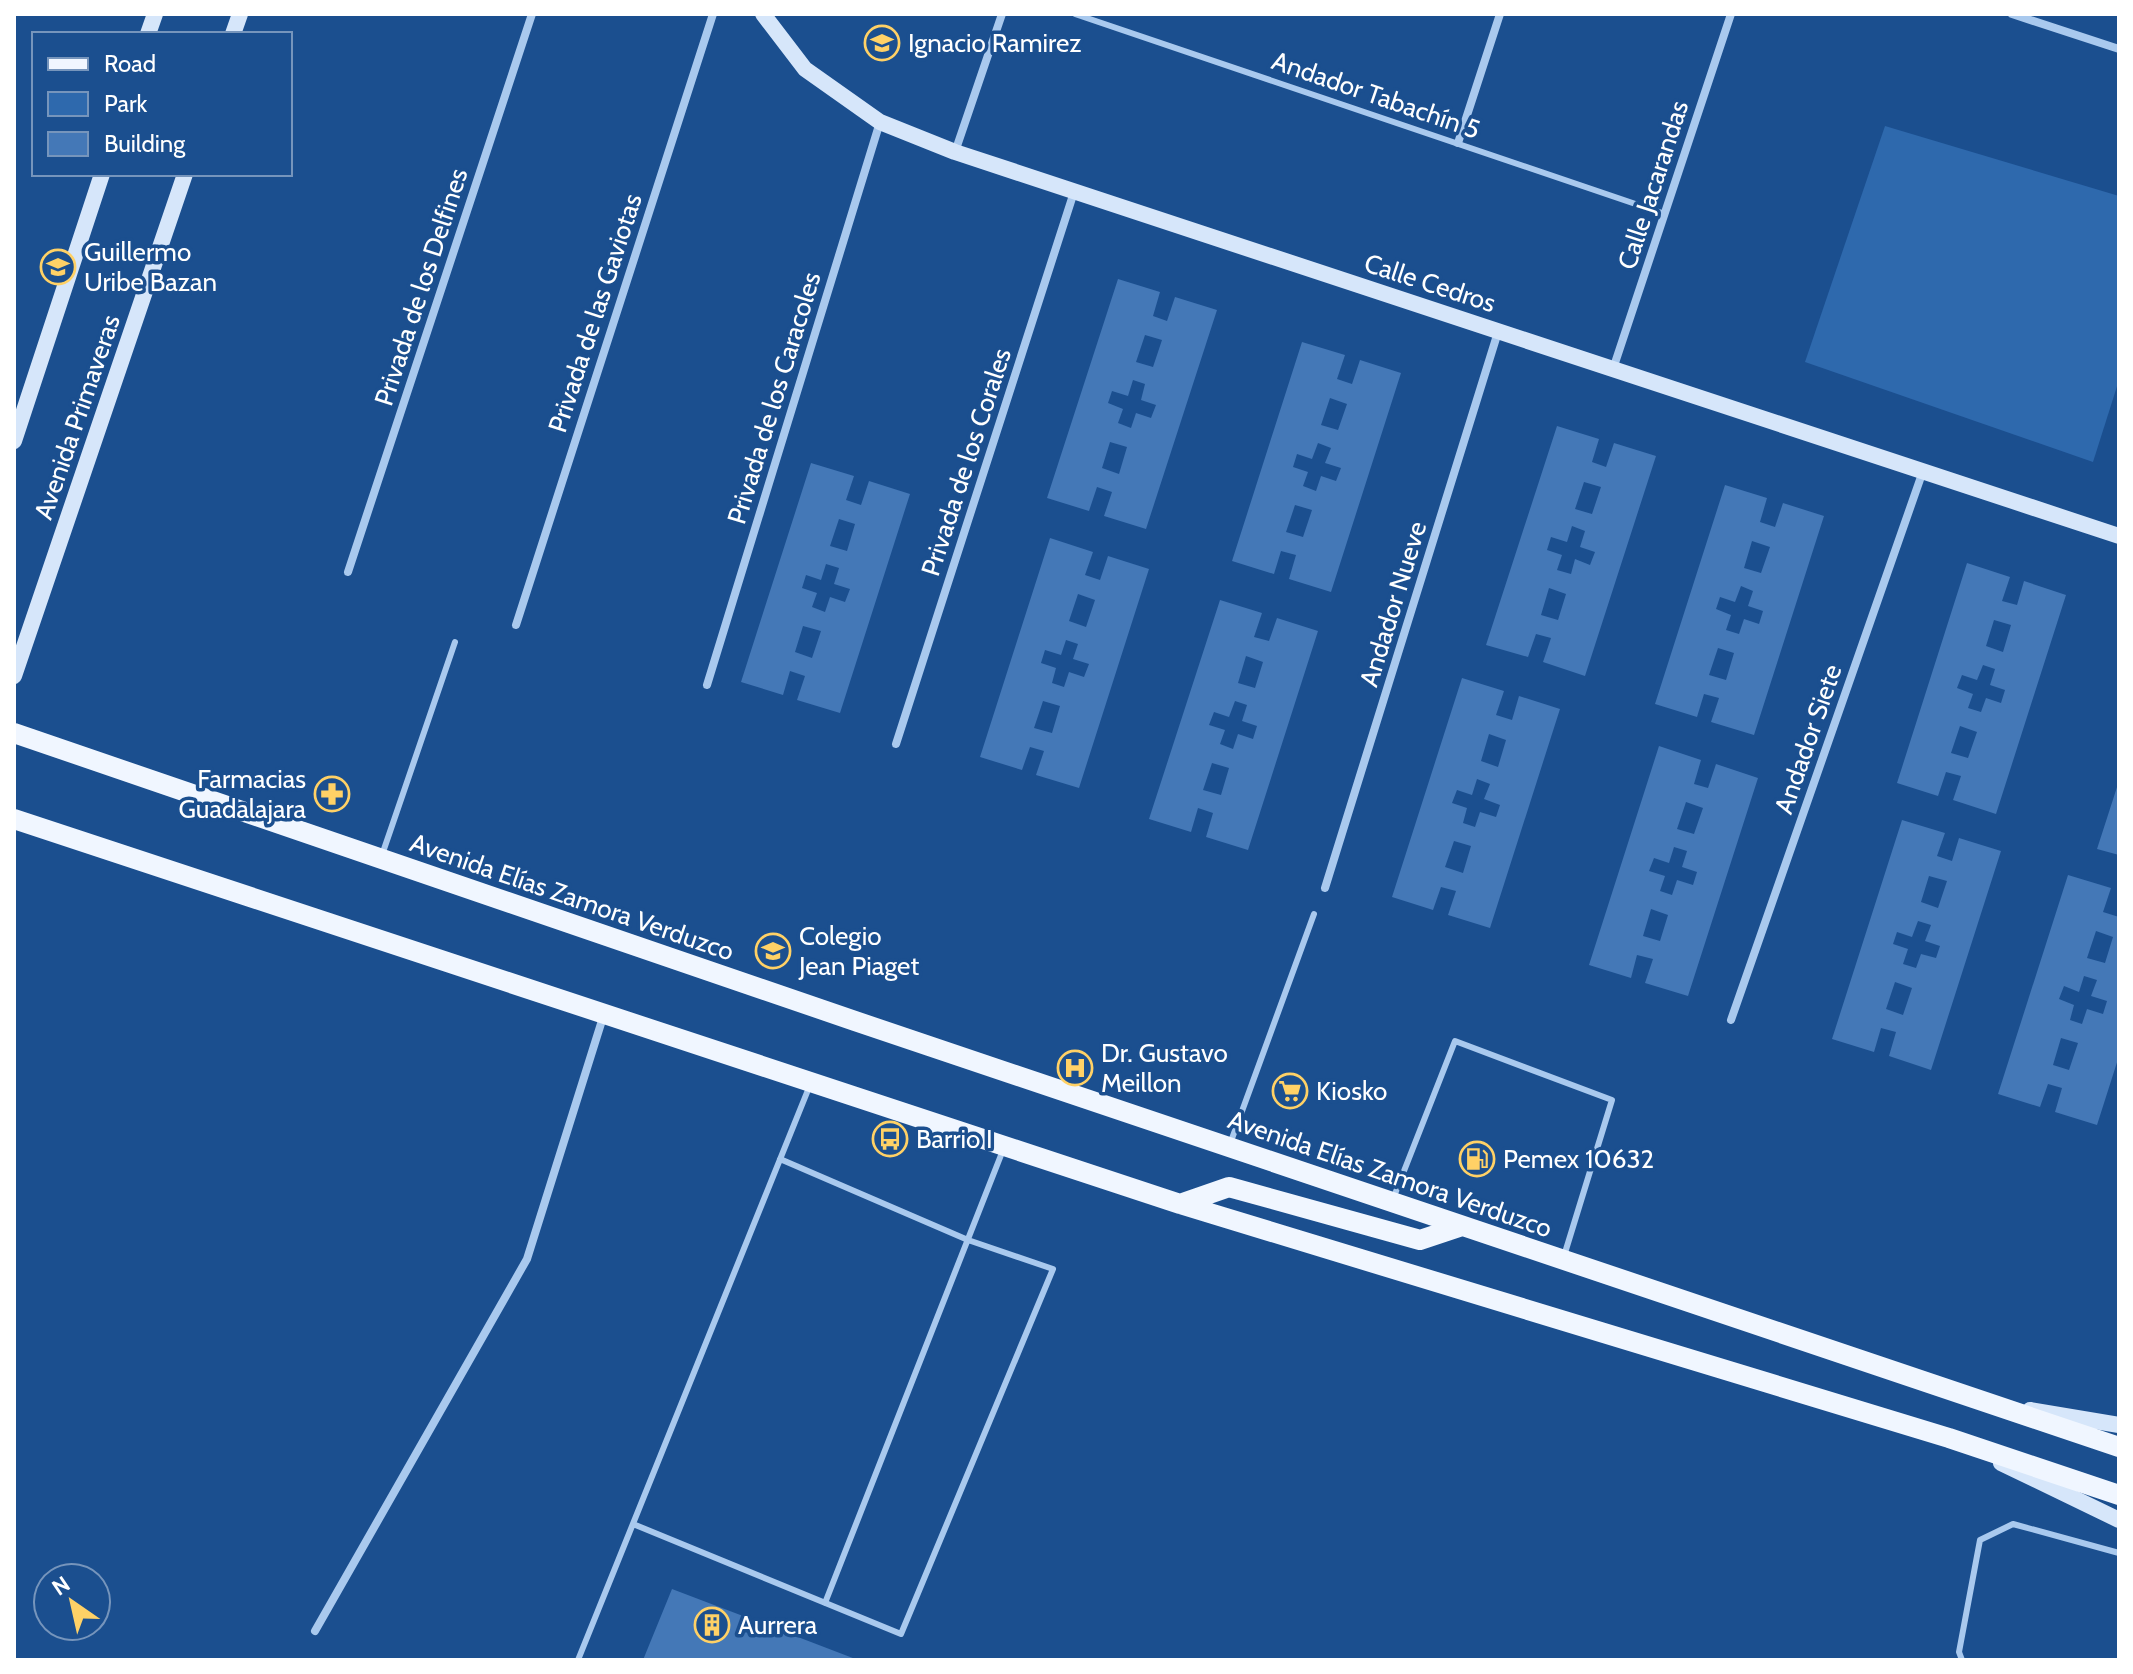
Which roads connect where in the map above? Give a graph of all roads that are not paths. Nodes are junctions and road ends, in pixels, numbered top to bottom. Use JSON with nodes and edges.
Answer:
{"nodes":[{"id":1,"x":532,"y":14,"type":"edge"},
{"id":2,"x":713,"y":14,"type":"edge"},
{"id":3,"x":763,"y":14,"type":"edge"},
{"id":4,"x":1002,"y":14,"type":"edge"},
{"id":5,"x":1075,"y":14,"type":"edge"},
{"id":6,"x":1500,"y":14,"type":"edge"},
{"id":7,"x":1731,"y":14,"type":"edge"},
{"id":8,"x":2012,"y":14,"type":"edge"},
{"id":9,"x":2119,"y":49,"type":"edge"},
{"id":10,"x":880,"y":122,"type":"junction"},
{"id":11,"x":1458,"y":143,"type":"junction"},
{"id":12,"x":955,"y":152,"type":"junction"},
{"id":13,"x":101,"y":176,"type":"edge"},
{"id":14,"x":184,"y":176,"type":"edge"},
{"id":15,"x":1074,"y":192,"type":"junction"},
{"id":16,"x":1665,"y":214,"type":"junction"},
{"id":17,"x":1498,"y":332,"type":"junction"},
{"id":18,"x":1613,"y":369,"type":"junction"},
{"id":19,"x":14,"y":441,"type":"edge"},
{"id":20,"x":1923,"y":471,"type":"junction"},
{"id":21,"x":2119,"y":536,"type":"edge"},
{"id":22,"x":348,"y":572,"type":"dead end"},
{"id":23,"x":516,"y":625,"type":"dead end"},
{"id":24,"x":455,"y":642,"type":"dead end"},
{"id":25,"x":14,"y":676,"type":"edge"},
{"id":26,"x":707,"y":685,"type":"dead end"},
{"id":27,"x":14,"y":733,"type":"edge"},
{"id":28,"x":896,"y":744,"type":"dead end"},
{"id":29,"x":14,"y":819,"type":"edge"},
{"id":30,"x":380,"y":858,"type":"junction"},
{"id":31,"x":1325,"y":888,"type":"dead end"},
{"id":32,"x":1314,"y":914,"type":"dead end"},
{"id":33,"x":604,"y":1014,"type":"junction"},
{"id":34,"x":1731,"y":1020,"type":"dead end"},
{"id":35,"x":811,"y":1082,"type":"junction"},
{"id":36,"x":1005,"y":1147,"type":"junction"},
{"id":37,"x":1229,"y":1147,"type":"junction"},
{"id":38,"x":780,"y":1159,"type":"junction"},
{"id":39,"x":1391,"y":1202,"type":"junction"},
{"id":40,"x":1180,"y":1204,"type":"junction"},
{"id":41,"x":1462,"y":1226,"type":"junction"},
{"id":42,"x":968,"y":1240,"type":"junction"},
{"id":43,"x":1563,"y":1260,"type":"junction"},
{"id":44,"x":1981,"y":1402,"type":"junction"},
{"id":45,"x":2119,"y":1425,"type":"edge"},
{"id":46,"x":1949,"y":1438,"type":"junction"},
{"id":47,"x":2119,"y":1447,"type":"edge"},
{"id":48,"x":2119,"y":1495,"type":"edge"},
{"id":49,"x":2119,"y":1520,"type":"edge"},
{"id":50,"x":633,"y":1524,"type":"junction"},
{"id":51,"x":2119,"y":1553,"type":"edge"},
{"id":52,"x":825,"y":1603,"type":"junction"},
{"id":53,"x":315,"y":1631,"type":"dead end"},
{"id":54,"x":578,"y":1660,"type":"edge"},
{"id":55,"x":1962,"y":1660,"type":"edge"}],
"edges":[{"from":1,"to":22,"type":"street","name":"Privada de los Delfines"},
{"from":2,"to":23,"type":"street","name":"Privada de las Gaviotas"},
{"from":3,"to":10,"type":"street","name":"Calle Cedros"},
{"from":4,"to":12,"type":"street"},
{"from":5,"to":11,"type":"lane","name":"Andador Tabachín 5"},
{"from":6,"to":11,"type":"street"},
{"from":7,"to":16,"type":"street","name":"Calle Jacarandas"},
{"from":8,"to":9,"type":"street"},
{"from":10,"to":12,"type":"street","name":"Calle Cedros"},
{"from":10,"to":26,"type":"street","name":"Privada de los Caracoles"},
{"from":11,"to":16,"type":"lane","name":"Andador Tabachín 5"},
{"from":12,"to":15,"type":"street","name":"Calle Cedros"},
{"from":13,"to":19,"type":"street","name":"Avenida Primaveras"},
{"from":14,"to":25,"type":"street","name":"Avenida Primaveras"},
{"from":15,"to":17,"type":"street","name":"Calle Cedros"},
{"from":15,"to":28,"type":"street","name":"Privada de los Corales"},
{"from":16,"to":18,"type":"street","name":"Calle Jacarandas"},
{"from":17,"to":18,"type":"street","name":"Calle Cedros"},
{"from":17,"to":31,"type":"street","name":"Andador Nueve"},
{"from":18,"to":20,"type":"street","name":"Calle Cedros"},
{"from":20,"to":21,"type":"street","name":"Calle Cedros"},
{"from":20,"to":34,"type":"street","name":"Andador Siete"},
{"from":24,"to":30,"type":"lane"},
{"from":27,"to":30,"type":"main road","name":"Avenida Elías Zamora Verduzco"},
{"from":29,"to":33,"type":"main road"},
{"from":30,"to":37,"type":"main road","name":"Avenida Elías Zamora Verduzco"},
{"from":32,"to":37,"type":"lane"},
{"from":33,"to":35,"type":"main road"},
{"from":33,"to":53,"type":"street"},
{"from":35,"to":36,"type":"main road"},
{"from":35,"to":38,"type":"lane"},
{"from":36,"to":40,"type":"main road"},
{"from":36,"to":42,"type":"lane"},
{"from":37,"to":39,"type":"main road","name":"Avenida Elías Zamora Verduzco"},
{"from":38,"to":42,"type":"lane"},
{"from":38,"to":50,"type":"lane"},
{"from":39,"to":41,"type":"main road","name":"Avenida Elías Zamora Verduzco"},
{"from":39,"to":43,"type":"lane"},
{"from":40,"to":41,"type":"main road"},
{"from":40,"to":46,"type":"main road"},
{"from":41,"to":43,"type":"main road","name":"Avenida Elías Zamora Verduzco"},
{"from":42,"to":52,"type":"lane"},
{"from":42,"to":52,"type":"lane"},
{"from":43,"to":44,"type":"main road","name":"Avenida Elías Zamora Verduzco"},
{"from":44,"to":45,"type":"street","name":"Avenida Elías Zamora Verduzco"},
{"from":44,"to":47,"type":"main road"},
{"from":46,"to":48,"type":"main road"},
{"from":46,"to":49,"type":"street"},
{"from":50,"to":52,"type":"lane"},
{"from":50,"to":54,"type":"lane"},
{"from":51,"to":55,"type":"lane"}]}
